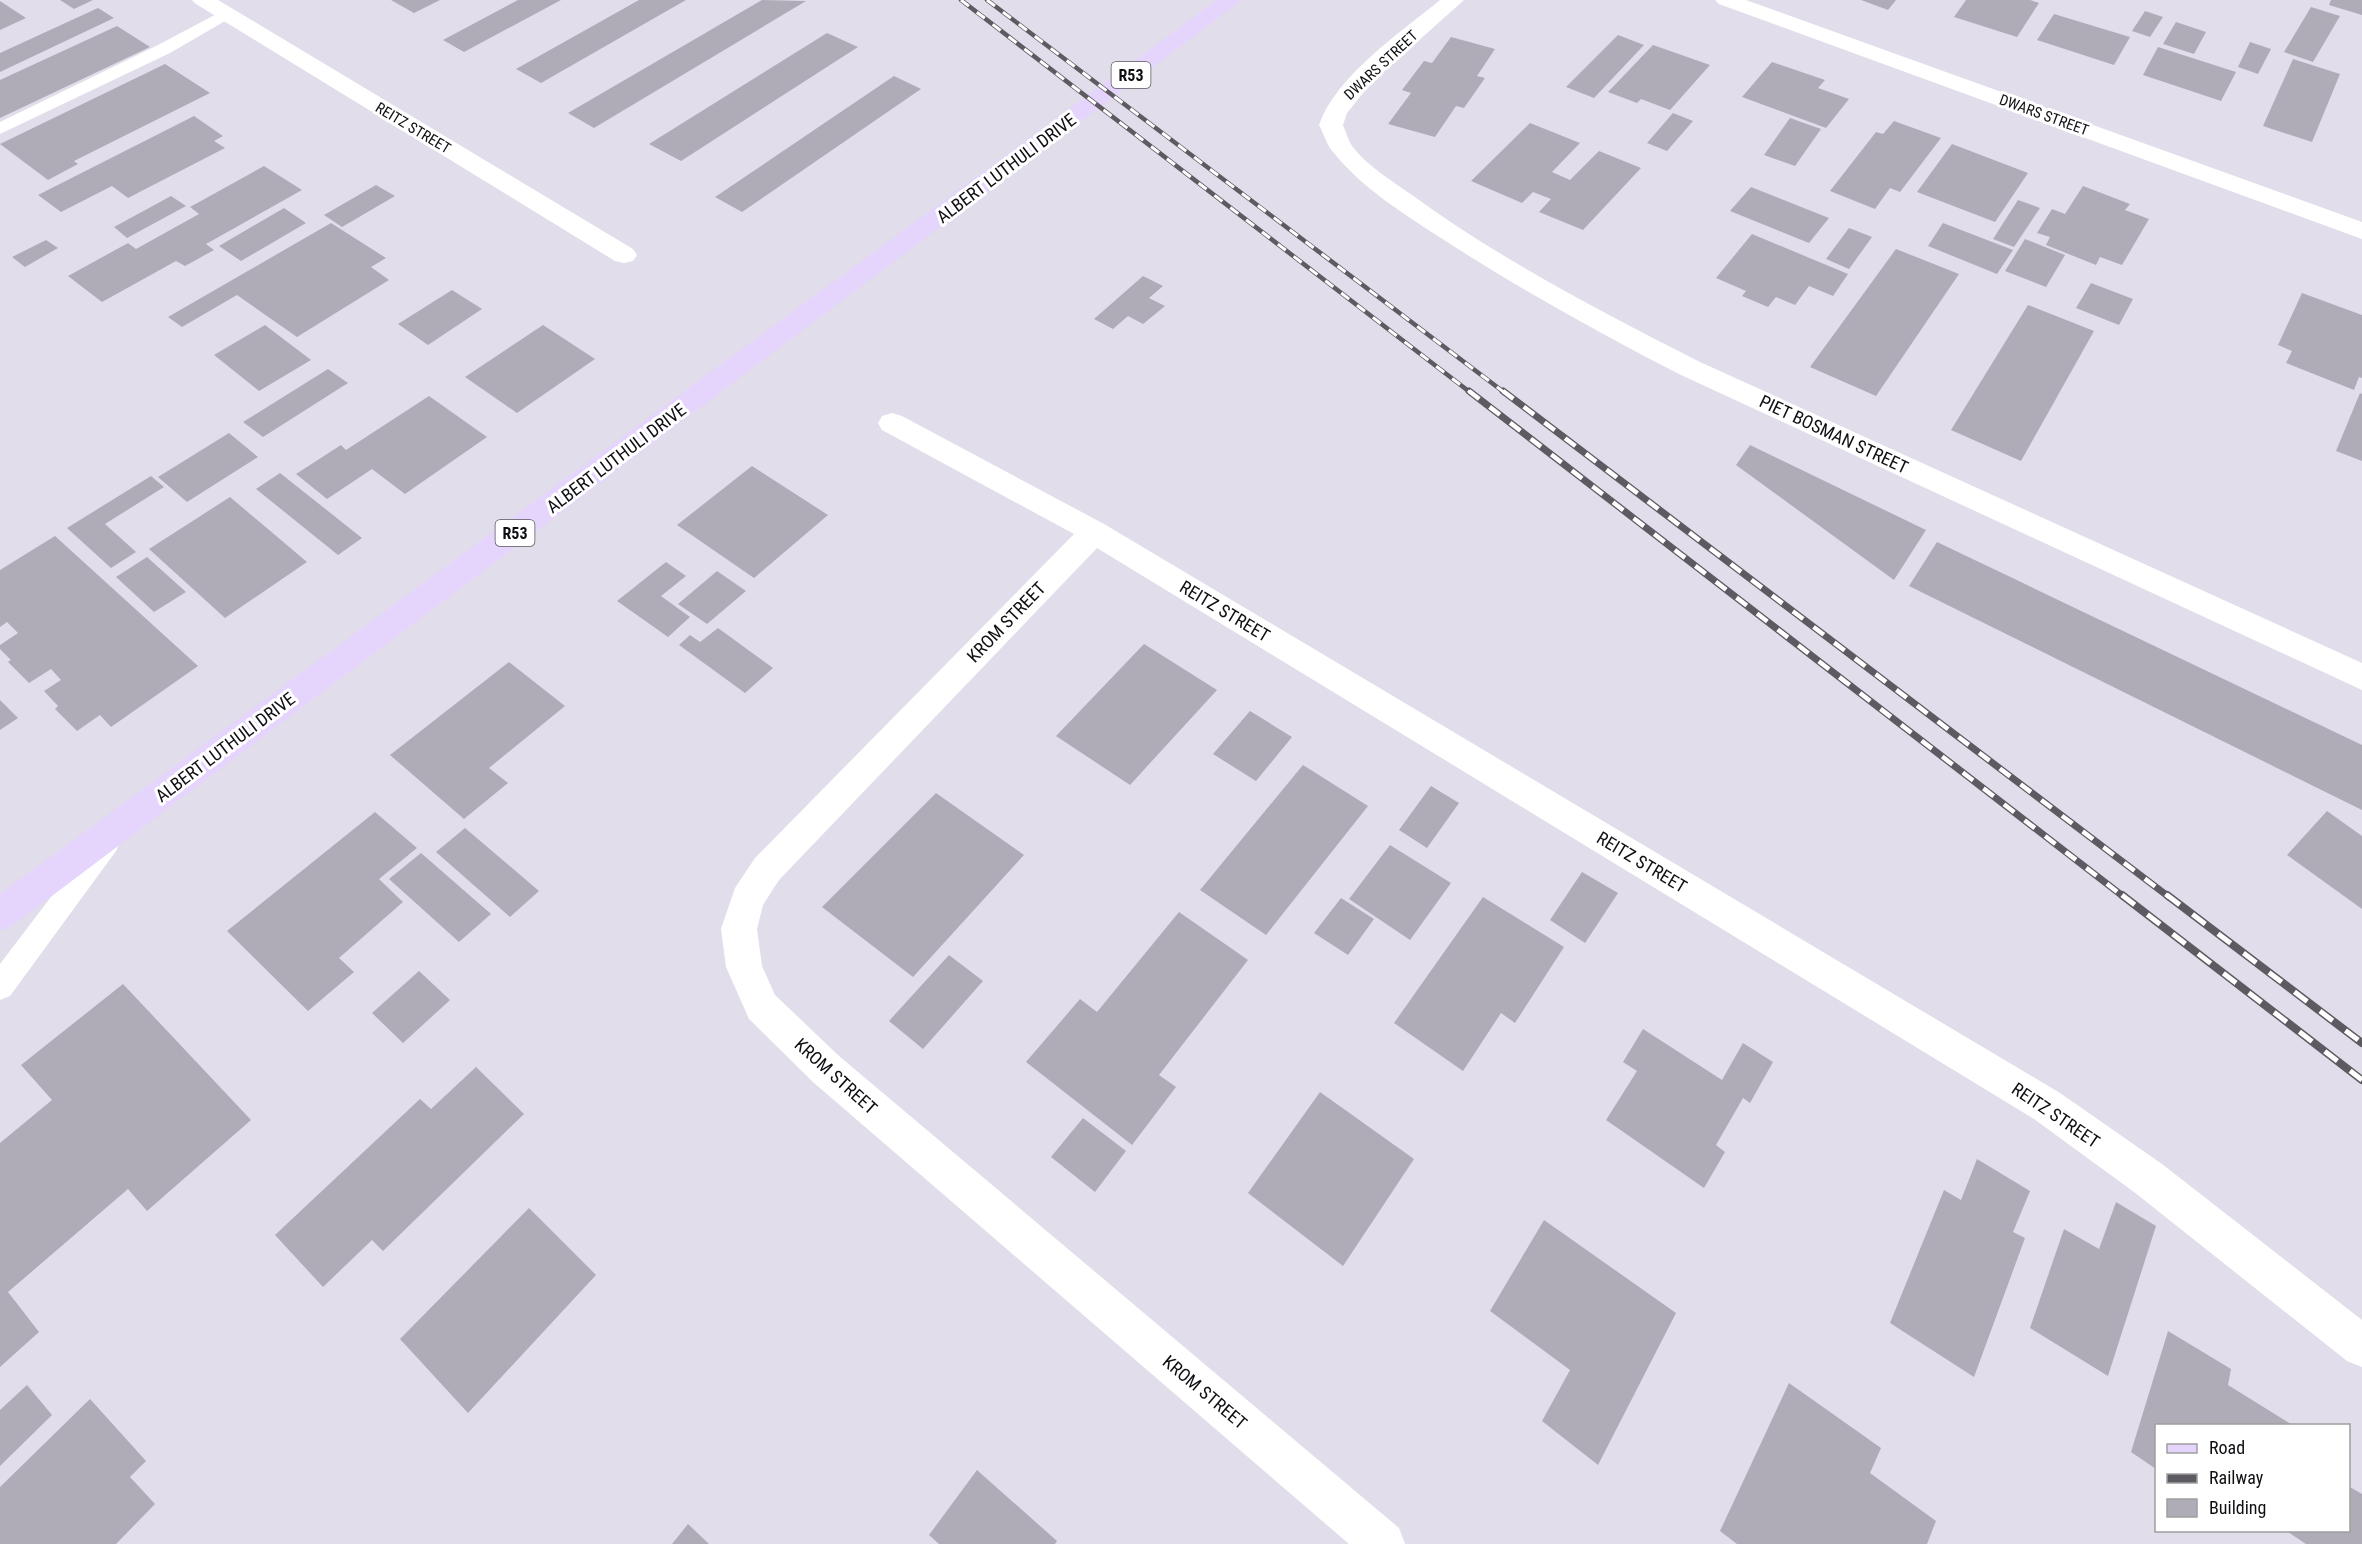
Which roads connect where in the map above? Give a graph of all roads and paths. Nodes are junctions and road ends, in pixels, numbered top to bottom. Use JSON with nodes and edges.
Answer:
{"nodes":[{"id":1,"x":203,"y":0,"type":"edge"},
{"id":2,"x":1231,"y":0,"type":"edge"},
{"id":3,"x":1453,"y":0,"type":"edge"},
{"id":4,"x":1726,"y":0,"type":"edge"},
{"id":5,"x":226,"y":14,"type":"junction"},
{"id":6,"x":0,"y":129,"type":"edge"},
{"id":7,"x":1335,"y":141,"type":"joint"},
{"id":8,"x":2362,"y":231,"type":"edge"},
{"id":9,"x":624,"y":255,"type":"dead end"},
{"id":10,"x":892,"y":423,"type":"dead end"},
{"id":11,"x":1094,"y":532,"type":"junction"},
{"id":12,"x":2362,"y":677,"type":"edge"},
{"id":13,"x":120,"y":826,"type":"junction"},
{"id":14,"x":0,"y":915,"type":"edge"},
{"id":15,"x":0,"y":987,"type":"edge"},
{"id":16,"x":2362,"y":1346,"type":"edge"},
{"id":17,"x":1383,"y":1544,"type":"edge"}],
"edges":[{"from":1,"to":5,"type":"street","name":"REITZ STREET"},
{"from":2,"to":13,"type":"main road","name":"ALBERT LUTHULI DRIVE","number":"R53"},
{"from":3,"to":7,"type":"street","name":"DWARS STREET"},
{"from":4,"to":8,"type":"street","name":"DWARS STREET"},
{"from":5,"to":6,"type":"lane"},
{"from":5,"to":9,"type":"street","name":"REITZ STREET"},
{"from":7,"to":12,"type":"street","name":"PIET BOSMAN STREET"},
{"from":10,"to":11,"type":"street","name":"REITZ STREET"},
{"from":11,"to":16,"type":"street","name":"REITZ STREET"},
{"from":11,"to":17,"type":"street","name":"KROM STREET"},
{"from":13,"to":14,"type":"main road","name":"ALBERT LUTHULI DRIVE","number":"R53"},
{"from":13,"to":15,"type":"lane"}]}
